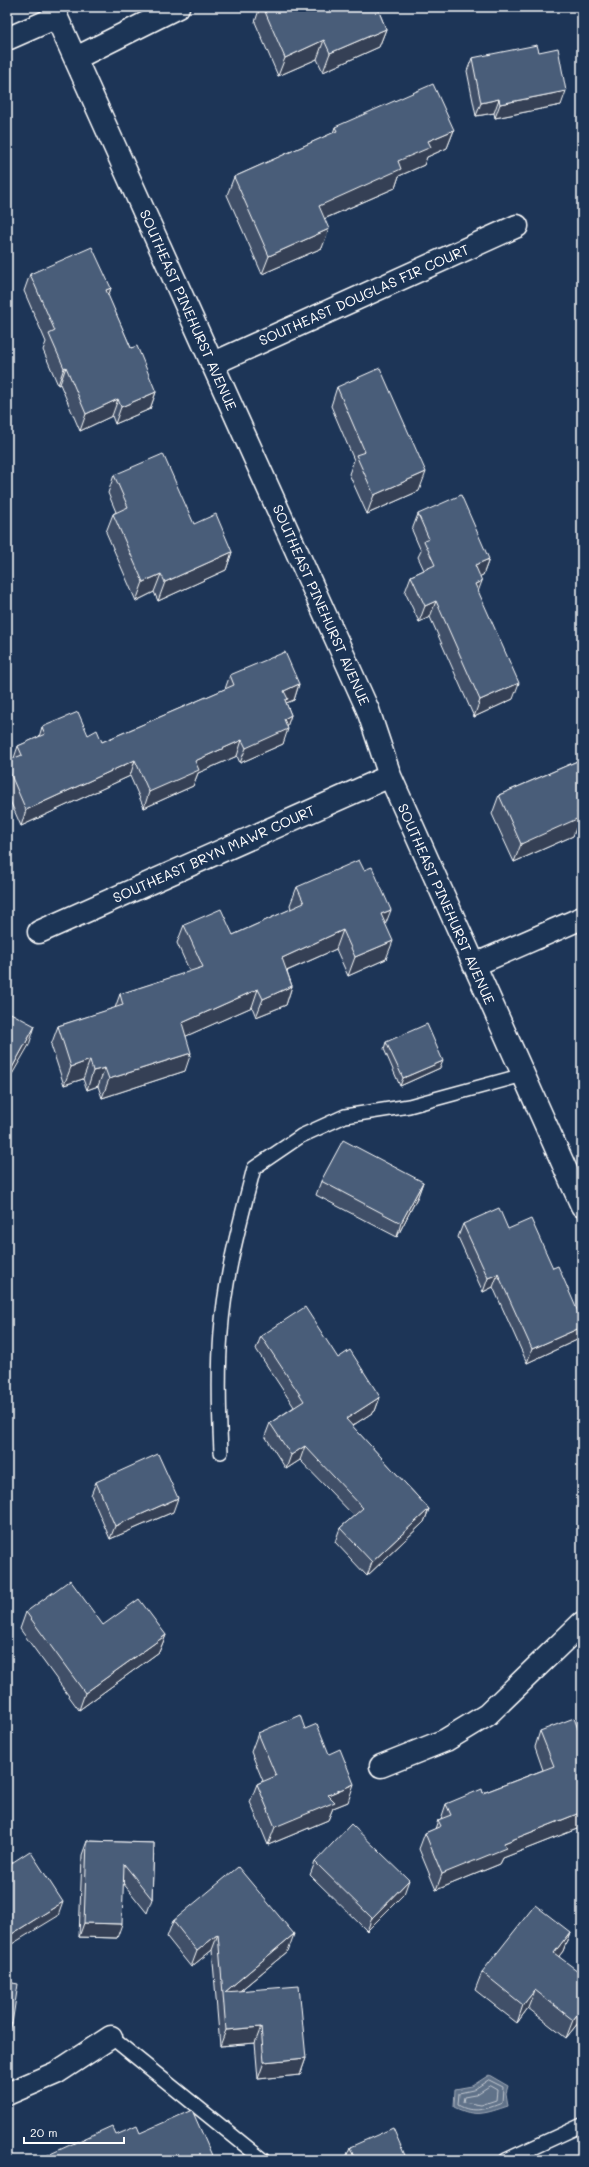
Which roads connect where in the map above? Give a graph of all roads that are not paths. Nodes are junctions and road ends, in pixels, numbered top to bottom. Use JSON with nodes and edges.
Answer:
{"nodes":[{"id":1,"x":178,"y":7,"type":"edge"},
{"id":2,"x":55,"y":12,"type":"edge"},
{"id":3,"x":7,"y":39,"type":"edge"},
{"id":4,"x":76,"y":58,"type":"junction"},
{"id":5,"x":517,"y":226,"type":"dead end"},
{"id":6,"x":212,"y":364,"type":"junction"},
{"id":7,"x":390,"y":776,"type":"junction"},
{"id":8,"x":582,"y":918,"type":"edge"},
{"id":9,"x":39,"y":932,"type":"dead end"},
{"id":10,"x":474,"y":965,"type":"junction"},
{"id":11,"x":523,"y":1075,"type":"junction"},
{"id":12,"x":582,"y":1206,"type":"edge"},
{"id":13,"x":220,"y":1452,"type":"dead end"},
{"id":14,"x":582,"y":1623,"type":"edge"},
{"id":15,"x":381,"y":1766,"type":"dead end"},
{"id":16,"x":111,"y":2037,"type":"joint"},
{"id":17,"x":7,"y":2094,"type":"edge"},
{"id":18,"x":582,"y":2125,"type":"edge"},
{"id":19,"x":262,"y":2160,"type":"edge"},
{"id":20,"x":506,"y":2160,"type":"edge"}],
"edges":[{"from":1,"to":4,"type":"street"},
{"from":2,"to":3,"type":"street"},
{"from":2,"to":4,"type":"street","name":"SOUTHEAST PINEHURST AVENUE"},
{"from":4,"to":6,"type":"street","name":"SOUTHEAST PINEHURST AVENUE"},
{"from":5,"to":6,"type":"street","name":"SOUTHEAST DOUGLAS FIR COURT"},
{"from":6,"to":7,"type":"street","name":"SOUTHEAST PINEHURST AVENUE"},
{"from":7,"to":9,"type":"street","name":"SOUTHEAST BRYN MAWR COURT"},
{"from":7,"to":10,"type":"street","name":"SOUTHEAST PINEHURST AVENUE"},
{"from":8,"to":10,"type":"street"},
{"from":10,"to":11,"type":"street","name":"SOUTHEAST PINEHURST AVENUE"},
{"from":11,"to":12,"type":"street","name":"SOUTHEAST PINEHURST AVENUE"},
{"from":11,"to":13,"type":"lane"},
{"from":14,"to":15,"type":"street"},
{"from":16,"to":17,"type":"street"},
{"from":16,"to":19,"type":"lane"},
{"from":18,"to":20,"type":"lane"}]}
